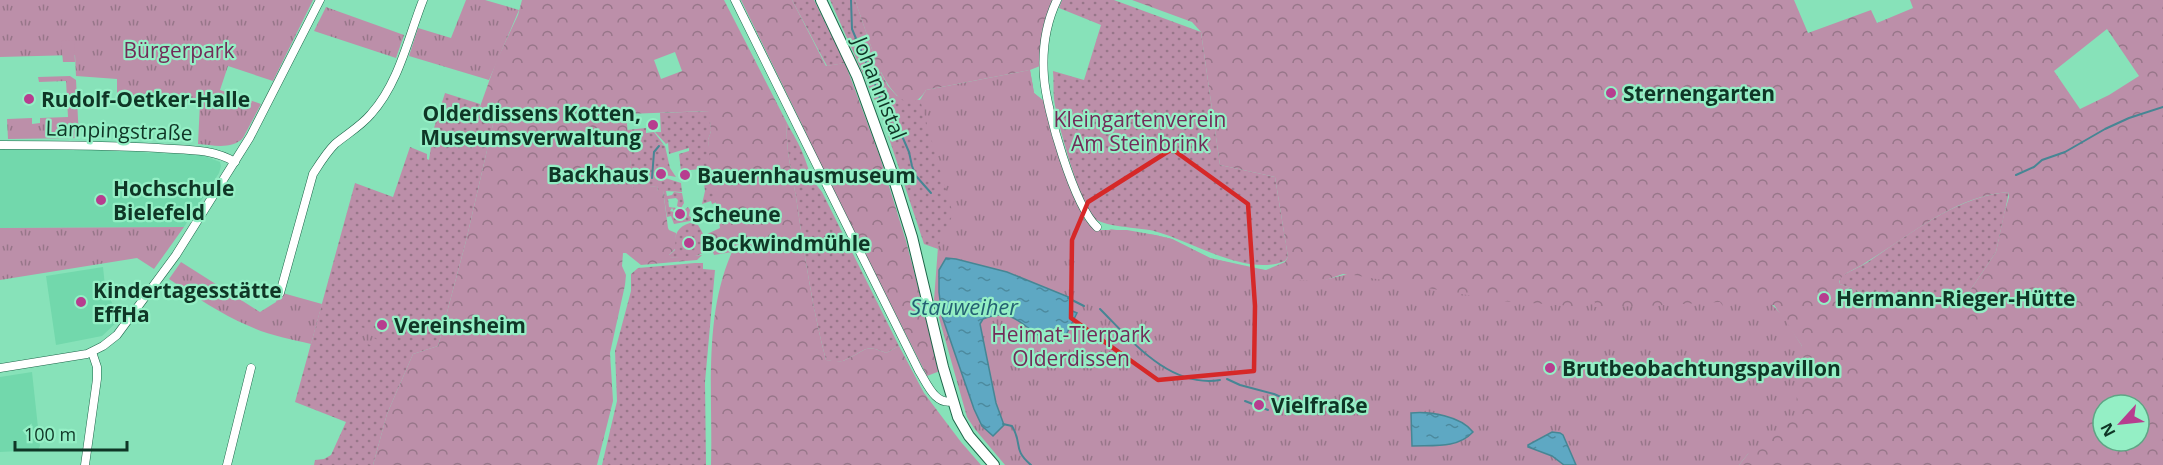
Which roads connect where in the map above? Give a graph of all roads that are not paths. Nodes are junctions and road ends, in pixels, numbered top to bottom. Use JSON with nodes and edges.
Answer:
{"nodes":[{"id":1,"x":320,"y":0,"type":"edge"},
{"id":2,"x":423,"y":0,"type":"edge"},
{"id":3,"x":735,"y":0,"type":"edge"},
{"id":4,"x":821,"y":0,"type":"edge"},
{"id":5,"x":1057,"y":0,"type":"edge"},
{"id":6,"x":0,"y":146,"type":"edge"},
{"id":7,"x":235,"y":162,"type":"junction"},
{"id":8,"x":1097,"y":227,"type":"dead end"},
{"id":9,"x":280,"y":293,"type":"dead end"},
{"id":10,"x":92,"y":352,"type":"junction"},
{"id":11,"x":0,"y":368,"type":"edge"},
{"id":12,"x":251,"y":368,"type":"dead end"},
{"id":13,"x":953,"y":401,"type":"junction"},
{"id":14,"x":85,"y":465,"type":"edge"},
{"id":15,"x":227,"y":465,"type":"edge"},
{"id":16,"x":994,"y":465,"type":"edge"}],
"edges":[{"from":1,"to":7,"type":"street"},
{"from":2,"to":9,"type":"street"},
{"from":3,"to":13,"type":"street"},
{"from":4,"to":13,"type":"main road","name":"Johannistal"},
{"from":5,"to":8,"type":"street"},
{"from":6,"to":7,"type":"street","name":"Lampingstraße"},
{"from":7,"to":10,"type":"street"},
{"from":10,"to":11,"type":"street"},
{"from":10,"to":14,"type":"street"},
{"from":12,"to":15,"type":"street"},
{"from":13,"to":16,"type":"main road","name":"Johannistal"}]}
